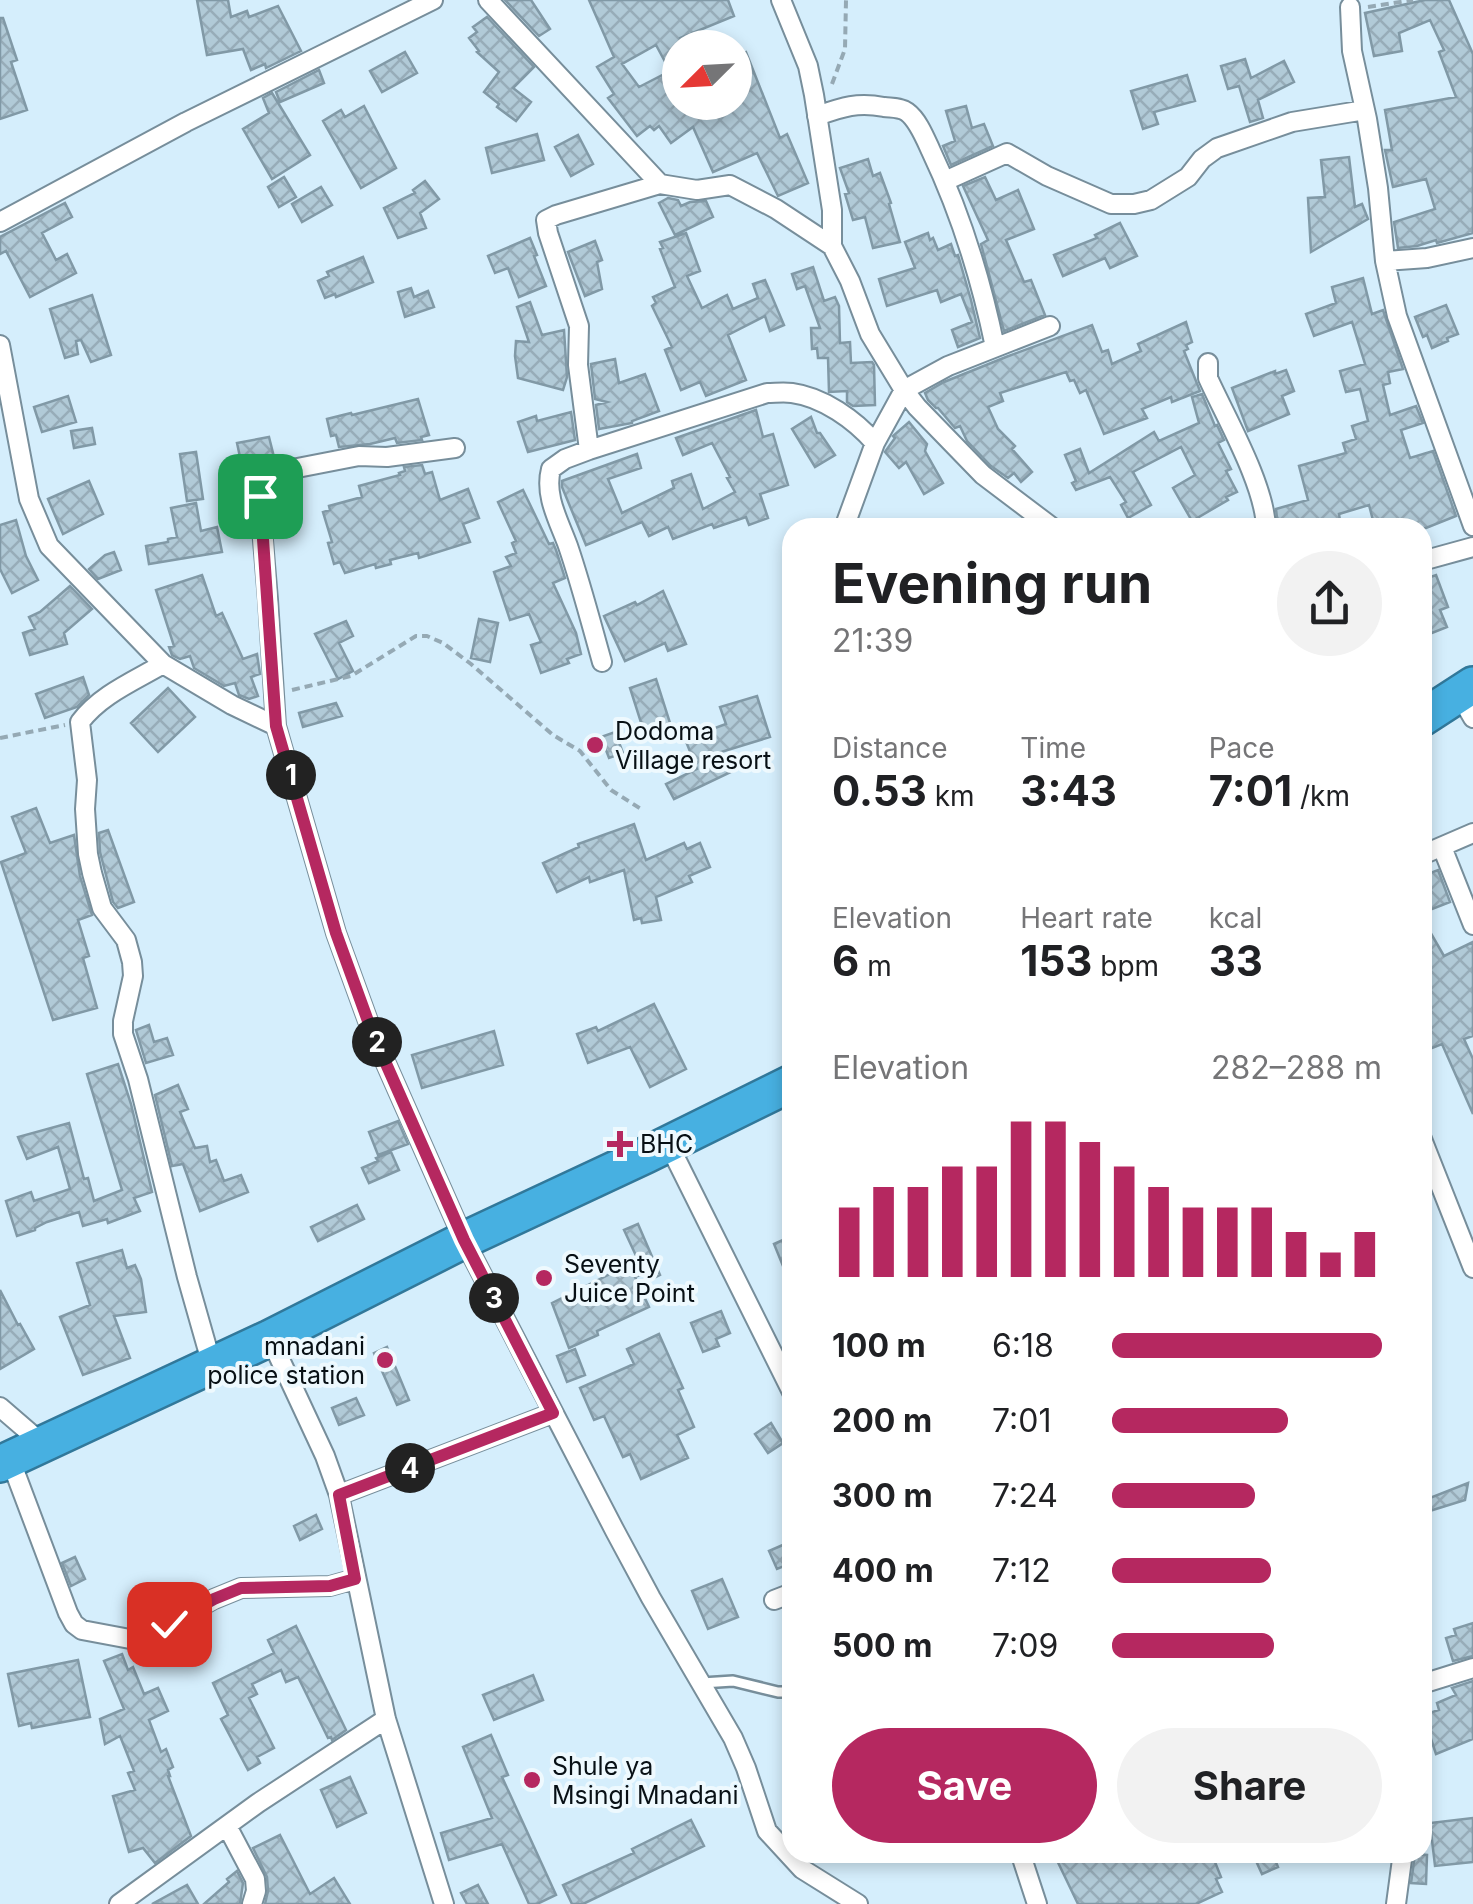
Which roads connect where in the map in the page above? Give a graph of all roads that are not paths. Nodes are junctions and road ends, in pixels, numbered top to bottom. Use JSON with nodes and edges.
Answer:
{"nodes":[{"id":1,"x":432,"y":0,"type":"edge"},
{"id":2,"x":488,"y":0,"type":"edge"},
{"id":3,"x":781,"y":0,"type":"edge"},
{"id":4,"x":1350,"y":8,"type":"road end"},
{"id":5,"x":1364,"y":110,"type":"junction"},
{"id":6,"x":818,"y":116,"type":"junction"},
{"id":7,"x":946,"y":181,"type":"junction"},
{"id":8,"x":660,"y":184,"type":"junction"},
{"id":9,"x":0,"y":222,"type":"edge"},
{"id":10,"x":832,"y":246,"type":"junction"},
{"id":11,"x":1473,"y":248,"type":"edge"},
{"id":12,"x":1385,"y":261,"type":"junction"},
{"id":13,"x":1050,"y":326,"type":"dead end"},
{"id":14,"x":0,"y":344,"type":"edge"},
{"id":15,"x":995,"y":347,"type":"junction"},
{"id":16,"x":1208,"y":363,"type":"dead end"},
{"id":17,"x":904,"y":390,"type":"junction"},
{"id":18,"x":876,"y":443,"type":"junction"},
{"id":19,"x":455,"y":448,"type":"dead end"},
{"id":20,"x":590,"y":450,"type":"junction"},
{"id":21,"x":848,"y":518,"type":"edge"},
{"id":22,"x":1040,"y":518,"type":"edge"},
{"id":23,"x":1264,"y":518,"type":"edge"},
{"id":24,"x":1473,"y":526,"type":"edge"},
{"id":25,"x":1473,"y":548,"type":"edge"},
{"id":26,"x":1432,"y":558,"type":"edge"},
{"id":27,"x":602,"y":662,"type":"dead end"},
{"id":28,"x":163,"y":664,"type":"junction"},
{"id":29,"x":1468,"y":699,"type":"edge"},
{"id":30,"x":1432,"y":714,"type":"edge"},
{"id":31,"x":276,"y":726,"type":"junction"},
{"id":32,"x":1473,"y":833,"type":"edge"},
{"id":33,"x":1442,"y":847,"type":"junction"},
{"id":34,"x":1432,"y":852,"type":"edge"},
{"id":35,"x":1473,"y":925,"type":"edge"},
{"id":36,"x":782,"y":1088,"type":"edge"},
{"id":37,"x":668,"y":1143,"type":"junction"},
{"id":38,"x":1432,"y":1164,"type":"edge"},
{"id":39,"x":464,"y":1240,"type":"junction"},
{"id":40,"x":1473,"y":1268,"type":"edge"},
{"id":41,"x":270,"y":1338,"type":"junction"},
{"id":42,"x":212,"y":1365,"type":"junction"},
{"id":43,"x":782,"y":1372,"type":"edge"},
{"id":44,"x":0,"y":1406,"type":"edge"},
{"id":45,"x":553,"y":1413,"type":"junction"},
{"id":46,"x":44,"y":1445,"type":"junction"},
{"id":47,"x":5,"y":1462,"type":"edge"},
{"id":48,"x":339,"y":1495,"type":"junction"},
{"id":49,"x":355,"y":1579,"type":"junction"},
{"id":50,"x":782,"y":1597,"type":"edge"},
{"id":51,"x":774,"y":1600,"type":"dead end"},
{"id":52,"x":1473,"y":1668,"type":"edge"},
{"id":53,"x":1432,"y":1681,"type":"edge"},
{"id":54,"x":702,"y":1683,"type":"junction"},
{"id":55,"x":782,"y":1692,"type":"edge"},
{"id":56,"x":386,"y":1720,"type":"junction"},
{"id":57,"x":227,"y":1826,"type":"junction"},
{"id":58,"x":782,"y":1848,"type":"edge"},
{"id":59,"x":796,"y":1863,"type":"edge"},
{"id":60,"x":1024,"y":1863,"type":"edge"},
{"id":61,"x":1402,"y":1863,"type":"edge"},
{"id":62,"x":120,"y":1904,"type":"edge"},
{"id":63,"x":252,"y":1904,"type":"edge"},
{"id":64,"x":444,"y":1904,"type":"edge"},
{"id":65,"x":858,"y":1904,"type":"edge"},
{"id":66,"x":1037,"y":1904,"type":"edge"},
{"id":67,"x":1396,"y":1904,"type":"edge"}],
"edges":[{"from":1,"to":9,"type":"street"},
{"from":2,"to":8,"type":"street"},
{"from":3,"to":6,"type":"street"},
{"from":4,"to":5,"type":"street"},
{"from":5,"to":7,"type":"street"},
{"from":5,"to":12,"type":"street"},
{"from":6,"to":7,"type":"street"},
{"from":6,"to":10,"type":"street"},
{"from":7,"to":15,"type":"street"},
{"from":8,"to":10,"type":"street"},
{"from":8,"to":20,"type":"street"},
{"from":10,"to":17,"type":"street"},
{"from":11,"to":12,"type":"street"},
{"from":12,"to":24,"type":"street"},
{"from":13,"to":15,"type":"street"},
{"from":14,"to":28,"type":"street"},
{"from":15,"to":17,"type":"street"},
{"from":16,"to":23,"type":"street"},
{"from":17,"to":18,"type":"street"},
{"from":17,"to":22,"type":"street"},
{"from":18,"to":20,"type":"street"},
{"from":18,"to":21,"type":"street"},
{"from":19,"to":31,"type":"street"},
{"from":20,"to":27,"type":"street"},
{"from":25,"to":26,"type":"street"},
{"from":28,"to":31,"type":"street"},
{"from":28,"to":42,"type":"street"},
{"from":29,"to":30,"type":"highway"},
{"from":31,"to":39,"type":"street"},
{"from":32,"to":33,"type":"street"},
{"from":33,"to":34,"type":"street"},
{"from":33,"to":35,"type":"street"},
{"from":36,"to":37,"type":"highway"},
{"from":37,"to":39,"type":"highway"},
{"from":37,"to":43,"type":"street"},
{"from":38,"to":40,"type":"street"},
{"from":39,"to":41,"type":"highway"},
{"from":39,"to":45,"type":"street"},
{"from":41,"to":42,"type":"highway"},
{"from":41,"to":48,"type":"street"},
{"from":42,"to":46,"type":"highway"},
{"from":44,"to":46,"type":"street"},
{"from":45,"to":48,"type":"street"},
{"from":45,"to":54,"type":"street"},
{"from":46,"to":47,"type":"highway"},
{"from":47,"to":49,"type":"street"},
{"from":48,"to":49,"type":"street"},
{"from":49,"to":56,"type":"street"},
{"from":50,"to":51,"type":"street"},
{"from":52,"to":53,"type":"street"},
{"from":54,"to":55,"type":"lane"},
{"from":54,"to":58,"type":"street"},
{"from":56,"to":57,"type":"street"},
{"from":56,"to":64,"type":"street"},
{"from":57,"to":62,"type":"street"},
{"from":57,"to":63,"type":"street"},
{"from":59,"to":65,"type":"street"},
{"from":60,"to":66,"type":"street"},
{"from":61,"to":67,"type":"street"}]}
